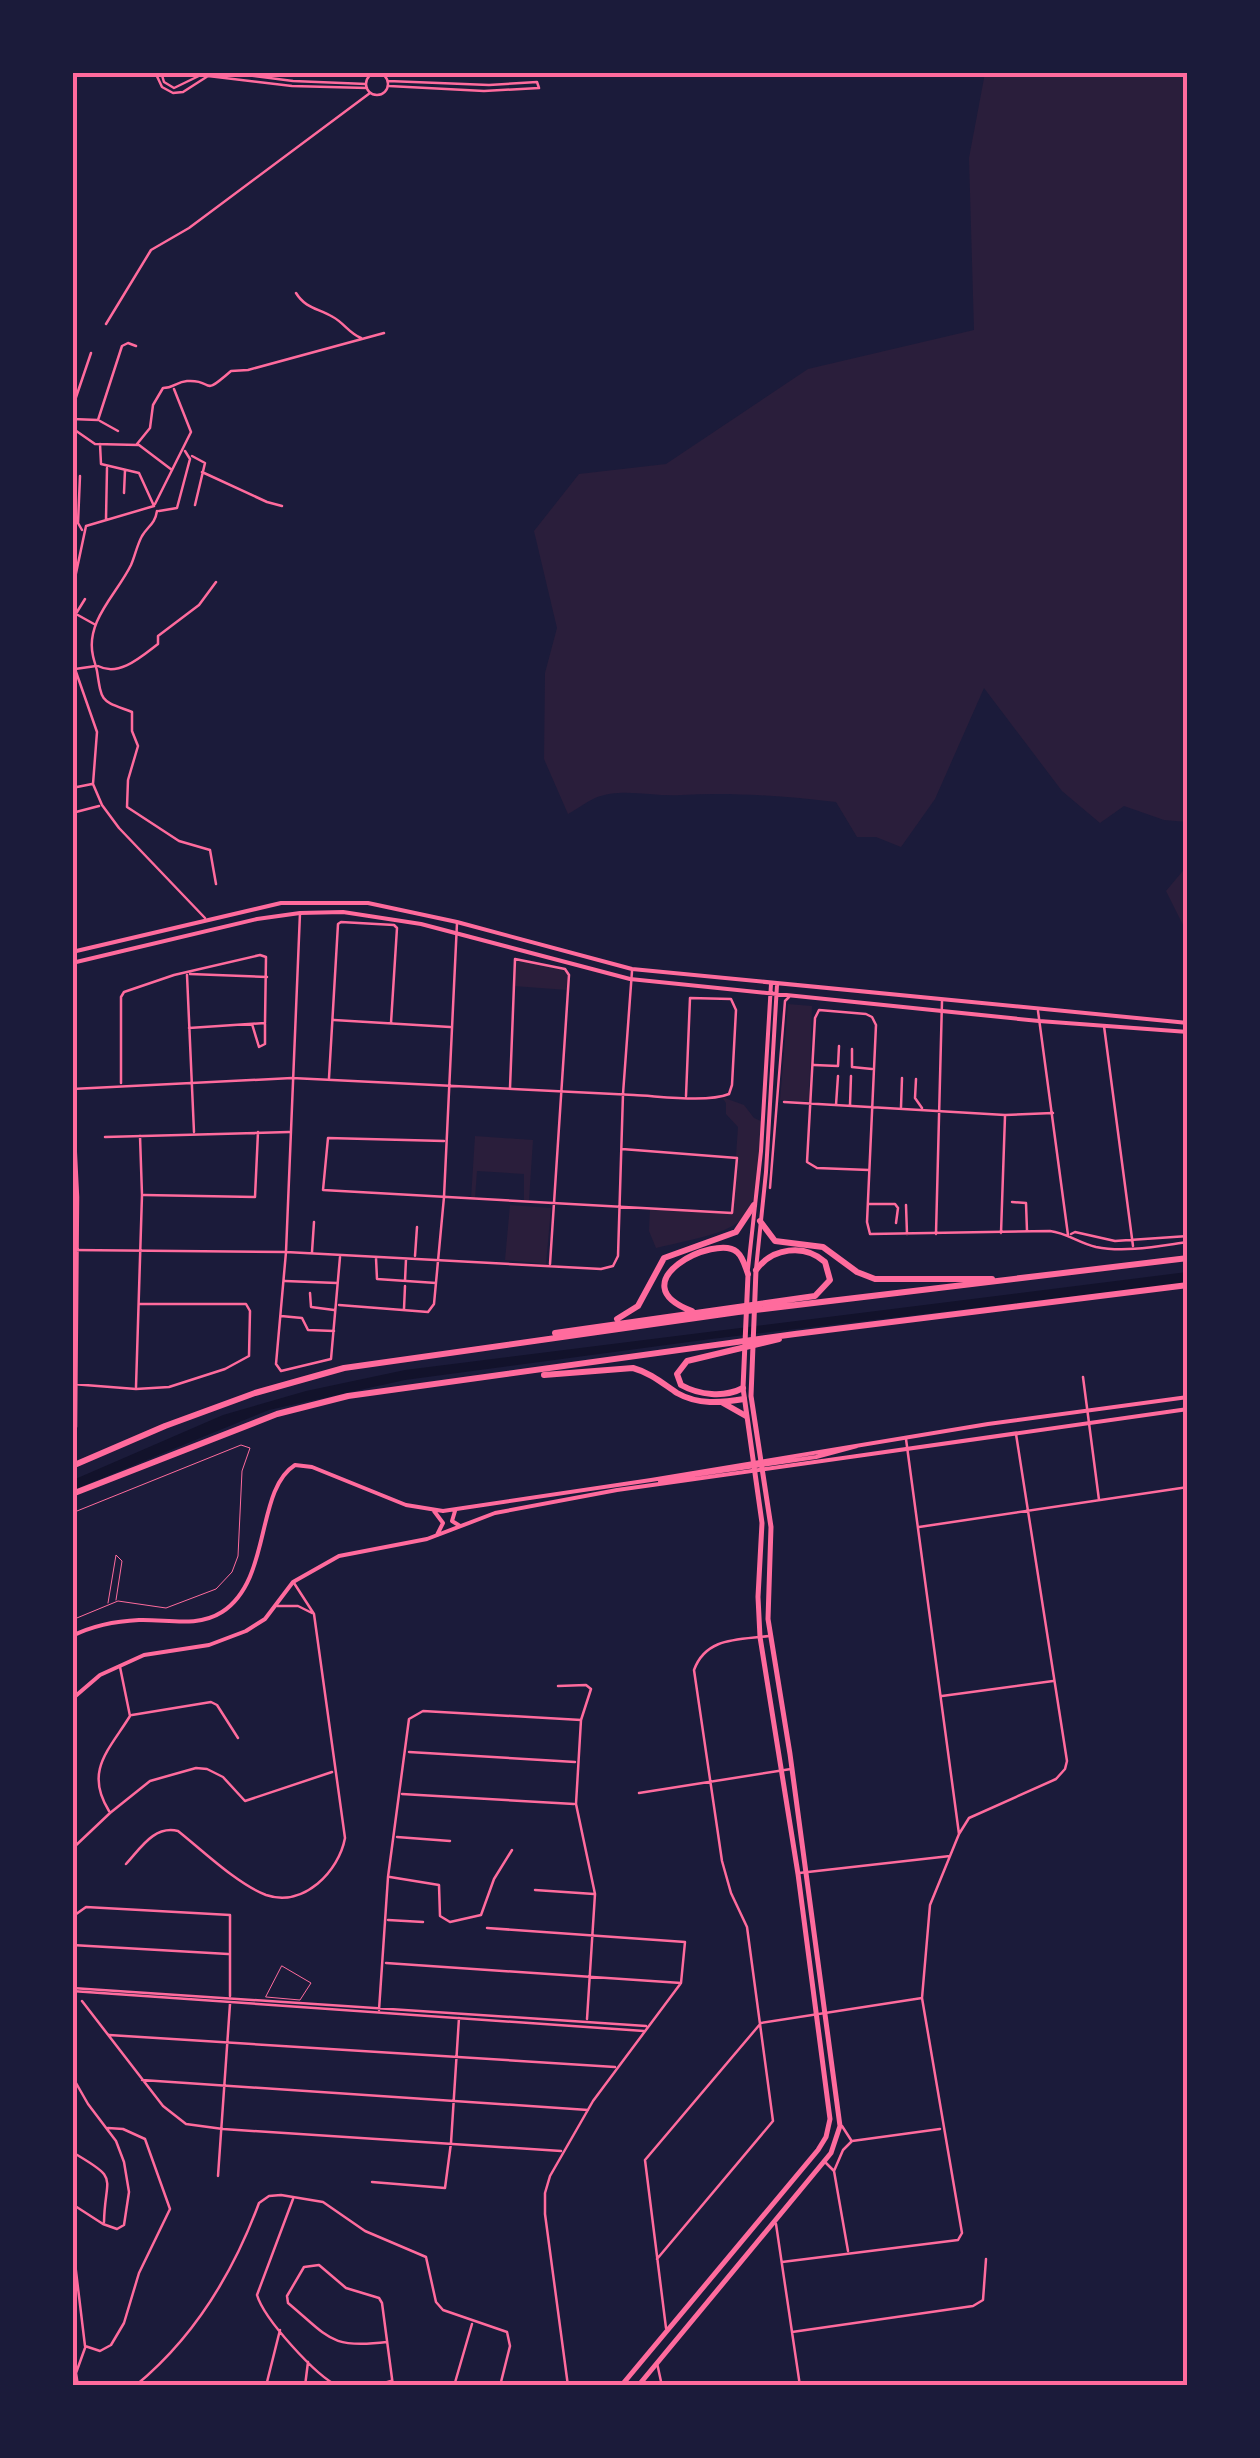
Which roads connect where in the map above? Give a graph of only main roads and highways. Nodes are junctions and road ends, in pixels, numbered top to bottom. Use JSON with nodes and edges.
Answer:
{"nodes":[{"id":1,"x":72,"y":952,"type":"edge"},
{"id":2,"x":72,"y":963,"type":"edge"},
{"id":3,"x":774,"y":985,"type":"junction"},
{"id":4,"x":773,"y":994,"type":"junction"},
{"id":5,"x":1188,"y":1023,"type":"edge"},
{"id":6,"x":1188,"y":1032,"type":"edge"},
{"id":7,"x":754,"y":1206,"type":"junction"},
{"id":8,"x":760,"y":1222,"type":"junction"},
{"id":9,"x":1188,"y":1258,"type":"edge"},
{"id":10,"x":752,"y":1272,"type":"junction"},
{"id":11,"x":1013,"y":1281,"type":"junction"},
{"id":12,"x":1188,"y":1285,"type":"edge"},
{"id":13,"x":694,"y":1311,"type":"junction"},
{"id":14,"x":738,"y":1312,"type":"junction"},
{"id":15,"x":608,"y":1324,"type":"junction"},
{"id":16,"x":795,"y":1334,"type":"junction"},
{"id":17,"x":505,"y":1344,"type":"junction"},
{"id":18,"x":747,"y":1364,"type":"junction"},
{"id":19,"x":522,"y":1374,"type":"junction"},
{"id":20,"x":743,"y":1388,"type":"junction"},
{"id":21,"x":747,"y":1397,"type":"junction"},
{"id":22,"x":1188,"y":1398,"type":"edge"},
{"id":23,"x":722,"y":1402,"type":"junction"},
{"id":24,"x":1188,"y":1409,"type":"edge"},
{"id":25,"x":746,"y":1416,"type":"junction"},
{"id":26,"x":862,"y":1444,"type":"junction"},
{"id":27,"x":864,"y":1454,"type":"junction"},
{"id":28,"x":816,"y":1457,"type":"junction"},
{"id":29,"x":756,"y":1461,"type":"junction"},
{"id":30,"x":72,"y":1466,"type":"edge"},
{"id":31,"x":762,"y":1470,"type":"junction"},
{"id":32,"x":754,"y":1471,"type":"junction"},
{"id":33,"x":650,"y":1483,"type":"junction"},
{"id":34,"x":72,"y":1494,"type":"edge"},
{"id":35,"x":459,"y":1509,"type":"junction"},
{"id":36,"x":432,"y":1511,"type":"junction"},
{"id":37,"x":464,"y":1526,"type":"junction"},
{"id":38,"x":437,"y":1536,"type":"junction"},
{"id":39,"x":72,"y":1636,"type":"edge"},
{"id":40,"x":72,"y":1699,"type":"edge"},
{"id":41,"x":655,"y":2344,"type":"junction"},
{"id":42,"x":666,"y":2352,"type":"junction"},
{"id":43,"x":646,"y":2354,"type":"junction"},
{"id":44,"x":657,"y":2362,"type":"junction"},
{"id":45,"x":621,"y":2386,"type":"edge"},
{"id":46,"x":638,"y":2386,"type":"edge"}],
"edges":[{"from":1,"to":3,"type":"main road"},
{"from":2,"to":4,"type":"main road"},
{"from":3,"to":4,"type":"main road"},
{"from":3,"to":5,"type":"main road"},
{"from":4,"to":6,"type":"main road"},
{"from":4,"to":7,"type":"main road"},
{"from":4,"to":8,"type":"main road"},
{"from":7,"to":10,"type":"main road"},
{"from":7,"to":15,"type":"highway"},
{"from":8,"to":10,"type":"main road"},
{"from":8,"to":11,"type":"highway"},
{"from":9,"to":11,"type":"highway"},
{"from":10,"to":13,"type":"highway"},
{"from":10,"to":13,"type":"highway"},
{"from":10,"to":18,"type":"main road"},
{"from":11,"to":14,"type":"highway"},
{"from":12,"to":16,"type":"highway"},
{"from":13,"to":14,"type":"highway"},
{"from":13,"to":15,"type":"highway"},
{"from":14,"to":17,"type":"highway"},
{"from":15,"to":17,"type":"highway"},
{"from":16,"to":19,"type":"highway"},
{"from":16,"to":20,"type":"highway"},
{"from":17,"to":30,"type":"highway"},
{"from":18,"to":20,"type":"main road"},
{"from":18,"to":21,"type":"main road"},
{"from":19,"to":23,"type":"highway"},
{"from":19,"to":34,"type":"highway"},
{"from":20,"to":21,"type":"main road"},
{"from":21,"to":23,"type":"highway"},
{"from":21,"to":25,"type":"main road"},
{"from":21,"to":29,"type":"main road"},
{"from":22,"to":26,"type":"main road"},
{"from":23,"to":25,"type":"highway"},
{"from":24,"to":27,"type":"main road"},
{"from":25,"to":29,"type":"main road"},
{"from":26,"to":28,"type":"main road"},
{"from":26,"to":29,"type":"main road"},
{"from":27,"to":28,"type":"main road"},
{"from":27,"to":31,"type":"main road"},
{"from":28,"to":33,"type":"main road"},
{"from":29,"to":31,"type":"main road"},
{"from":29,"to":32,"type":"main road"},
{"from":29,"to":33,"type":"main road"},
{"from":31,"to":32,"type":"main road"},
{"from":31,"to":42,"type":"main road"},
{"from":32,"to":33,"type":"main road"},
{"from":32,"to":41,"type":"main road"},
{"from":33,"to":35,"type":"main road"},
{"from":33,"to":37,"type":"main road"},
{"from":35,"to":36,"type":"main road"},
{"from":35,"to":37,"type":"main road"},
{"from":36,"to":38,"type":"main road"},
{"from":36,"to":39,"type":"main road"},
{"from":37,"to":38,"type":"main road"},
{"from":38,"to":40,"type":"main road"},
{"from":41,"to":42,"type":"main road"},
{"from":41,"to":43,"type":"main road"},
{"from":42,"to":44,"type":"main road"},
{"from":43,"to":44,"type":"main road"},
{"from":43,"to":45,"type":"main road"},
{"from":44,"to":46,"type":"main road"}]}
